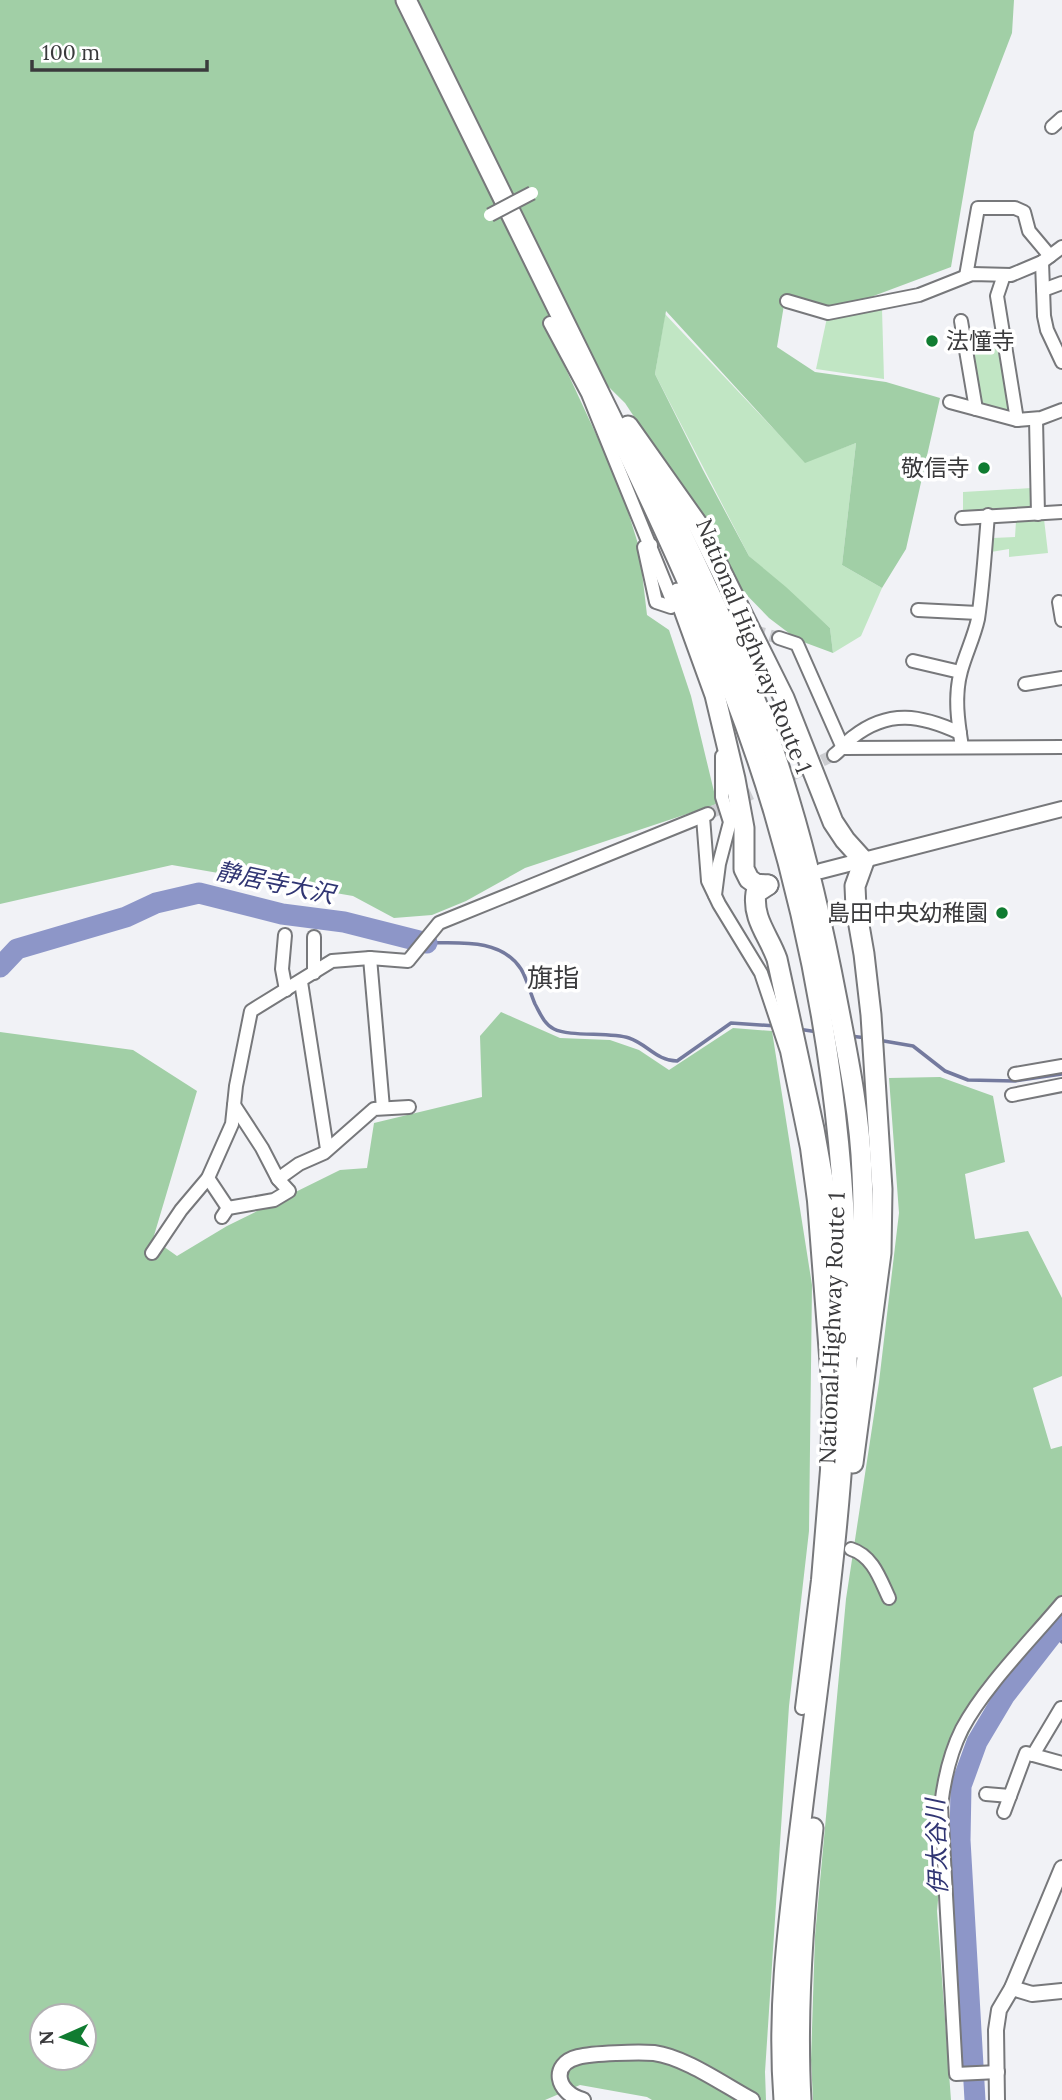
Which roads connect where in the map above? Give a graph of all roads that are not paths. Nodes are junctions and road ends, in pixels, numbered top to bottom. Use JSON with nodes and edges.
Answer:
{"nodes":[{"id":1,"x":406,"y":0,"type":"edge"},
{"id":2,"x":1062,"y":118,"type":"edge"},
{"id":3,"x":1052,"y":127,"type":"dead end"},
{"id":4,"x":532,"y":193,"type":"dead end"},
{"id":5,"x":490,"y":215,"type":"dead end"},
{"id":6,"x":1062,"y":247,"type":"edge"},
{"id":7,"x":1046,"y":259,"type":"junction"},
{"id":8,"x":1004,"y":275,"type":"junction"},
{"id":9,"x":966,"y":276,"type":"junction"},
{"id":10,"x":1062,"y":283,"type":"edge"},
{"id":11,"x":1043,"y":290,"type":"junction"},
{"id":12,"x":787,"y":301,"type":"dead end"},
{"id":13,"x":961,"y":321,"type":"dead end"},
{"id":14,"x":550,"y":323,"type":"dead end"},
{"id":15,"x":1062,"y":362,"type":"edge"},
{"id":16,"x":950,"y":402,"type":"dead end"},
{"id":17,"x":976,"y":409,"type":"junction"},
{"id":18,"x":1062,"y":410,"type":"edge"},
{"id":19,"x":1036,"y":419,"type":"junction"},
{"id":20,"x":1017,"y":420,"type":"junction"},
{"id":21,"x":625,"y":433,"type":"junction"},
{"id":22,"x":1062,"y":512,"type":"edge"},
{"id":23,"x":1038,"y":514,"type":"junction"},
{"id":24,"x":989,"y":515,"type":"junction"},
{"id":25,"x":962,"y":518,"type":"dead end"},
{"id":26,"x":651,"y":545,"type":"junction"},
{"id":27,"x":1059,"y":602,"type":"dead end"},
{"id":28,"x":671,"y":607,"type":"dead end"},
{"id":29,"x":918,"y":610,"type":"dead end"},
{"id":30,"x":978,"y":612,"type":"junction"},
{"id":31,"x":1062,"y":620,"type":"edge"},
{"id":32,"x":779,"y":638,"type":"tunnel mouth"},
{"id":33,"x":913,"y":660,"type":"dead end"},
{"id":34,"x":960,"y":672,"type":"junction"},
{"id":35,"x":1062,"y":678,"type":"edge"},
{"id":36,"x":1025,"y":684,"type":"dead end"},
{"id":37,"x":960,"y":733,"type":"junction"},
{"id":38,"x":962,"y":747,"type":"junction"},
{"id":39,"x":1062,"y":747,"type":"edge"},
{"id":40,"x":838,"y":752,"type":"junction"},
{"id":41,"x":1062,"y":809,"type":"edge"},
{"id":42,"x":864,"y":861,"type":"junction"},
{"id":43,"x":821,"y":871,"type":"dead end"},
{"id":44,"x":715,"y":896,"type":"junction"},
{"id":45,"x":285,"y":935,"type":"dead end"},
{"id":46,"x":314,"y":937,"type":"dead end"},
{"id":47,"x":370,"y":958,"type":"junction"},
{"id":48,"x":314,"y":973,"type":"junction"},
{"id":49,"x":301,"y":982,"type":"junction"},
{"id":50,"x":286,"y":990,"type":"junction"},
{"id":51,"x":1062,"y":1066,"type":"edge"},
{"id":52,"x":1015,"y":1074,"type":"dead end"},
{"id":53,"x":1062,"y":1085,"type":"edge"},
{"id":54,"x":1012,"y":1095,"type":"dead end"},
{"id":55,"x":234,"y":1105,"type":"junction"},
{"id":56,"x":409,"y":1107,"type":"dead end"},
{"id":57,"x":383,"y":1108,"type":"junction"},
{"id":58,"x":327,"y":1149,"type":"junction"},
{"id":59,"x":208,"y":1178,"type":"junction"},
{"id":60,"x":278,"y":1179,"type":"junction"},
{"id":61,"x":152,"y":1253,"type":"dead end"},
{"id":62,"x":843,"y":1434,"type":"junction"},
{"id":63,"x":849,"y":1503,"type":"junction"},
{"id":64,"x":851,"y":1549,"type":"dead end"},
{"id":65,"x":889,"y":1598,"type":"dead end"},
{"id":66,"x":1062,"y":1603,"type":"edge"},
{"id":67,"x":802,"y":1708,"type":"dead end"},
{"id":68,"x":1061,"y":1708,"type":"edge"},
{"id":69,"x":1033,"y":1755,"type":"junction"},
{"id":70,"x":1062,"y":1763,"type":"edge"},
{"id":71,"x":986,"y":1794,"type":"dead end"},
{"id":72,"x":1010,"y":1796,"type":"junction"},
{"id":73,"x":1004,"y":1812,"type":"dead end"},
{"id":74,"x":1062,"y":1868,"type":"edge"},
{"id":75,"x":1012,"y":1989,"type":"junction"},
{"id":76,"x":1062,"y":1991,"type":"edge"},
{"id":77,"x":995,"y":2073,"type":"junction"},
{"id":78,"x":583,"y":2100,"type":"edge"},
{"id":79,"x":752,"y":2100,"type":"edge"},
{"id":80,"x":784,"y":2100,"type":"edge"},
{"id":81,"x":801,"y":2100,"type":"edge"},
{"id":82,"x":997,"y":2100,"type":"edge"}],
"edges":[{"from":1,"to":21,"type":"highway","name":"National Highway Route 1"},
{"from":2,"to":3,"type":"street"},
{"from":4,"to":5,"type":"street","bridge":true},
{"from":6,"to":7,"type":"street"},
{"from":7,"to":8,"type":"street"},
{"from":7,"to":9,"type":"street"},
{"from":7,"to":11,"type":"street"},
{"from":8,"to":9,"type":"street"},
{"from":8,"to":20,"type":"street"},
{"from":9,"to":12,"type":"street"},
{"from":10,"to":11,"type":"street"},
{"from":11,"to":15,"type":"street"},
{"from":13,"to":17,"type":"street"},
{"from":14,"to":26,"type":"street"},
{"from":16,"to":17,"type":"street"},
{"from":17,"to":20,"type":"street"},
{"from":18,"to":19,"type":"street"},
{"from":19,"to":20,"type":"street"},
{"from":19,"to":23,"type":"street"},
{"from":21,"to":42,"type":"highway"},
{"from":21,"to":62,"type":"highway","name":"National Highway Route 1"},
{"from":21,"to":62,"type":"highway"},
{"from":21,"to":63,"type":"highway","name":"National Highway Route 1"},
{"from":22,"to":23,"type":"street"},
{"from":23,"to":24,"type":"street"},
{"from":24,"to":25,"type":"street"},
{"from":24,"to":30,"type":"street"},
{"from":26,"to":28,"type":"street"},
{"from":26,"to":44,"type":"street"},
{"from":27,"to":31,"type":"street"},
{"from":29,"to":30,"type":"street"},
{"from":30,"to":34,"type":"street"},
{"from":32,"to":40,"type":"street"},
{"from":33,"to":34,"type":"street"},
{"from":34,"to":37,"type":"street"},
{"from":35,"to":36,"type":"street"},
{"from":37,"to":38,"type":"street"},
{"from":37,"to":40,"type":"street"},
{"from":38,"to":39,"type":"street"},
{"from":38,"to":40,"type":"street"},
{"from":41,"to":42,"type":"street"},
{"from":42,"to":43,"type":"street"},
{"from":42,"to":63,"type":"highway"},
{"from":44,"to":47,"type":"street"},
{"from":44,"to":67,"type":"street"},
{"from":45,"to":50,"type":"street"},
{"from":46,"to":48,"type":"street"},
{"from":47,"to":48,"type":"street"},
{"from":47,"to":57,"type":"street"},
{"from":48,"to":49,"type":"street"},
{"from":49,"to":50,"type":"street"},
{"from":49,"to":58,"type":"street"},
{"from":50,"to":55,"type":"street"},
{"from":51,"to":52,"type":"street"},
{"from":53,"to":54,"type":"street"},
{"from":55,"to":59,"type":"street"},
{"from":55,"to":60,"type":"street"},
{"from":56,"to":57,"type":"street"},
{"from":57,"to":58,"type":"street"},
{"from":58,"to":60,"type":"street"},
{"from":59,"to":60,"type":"street"},
{"from":59,"to":61,"type":"street"},
{"from":62,"to":80,"type":"highway","name":"National Highway Route 1"},
{"from":63,"to":81,"type":"highway","name":"National Highway Route 1"},
{"from":64,"to":65,"type":"street"},
{"from":66,"to":77,"type":"street"},
{"from":68,"to":69,"type":"street"},
{"from":69,"to":70,"type":"street"},
{"from":69,"to":72,"type":"street"},
{"from":71,"to":72,"type":"street"},
{"from":72,"to":73,"type":"street"},
{"from":74,"to":75,"type":"street"},
{"from":75,"to":76,"type":"street"},
{"from":75,"to":77,"type":"street"},
{"from":77,"to":82,"type":"street"},
{"from":78,"to":79,"type":"street"}]}
